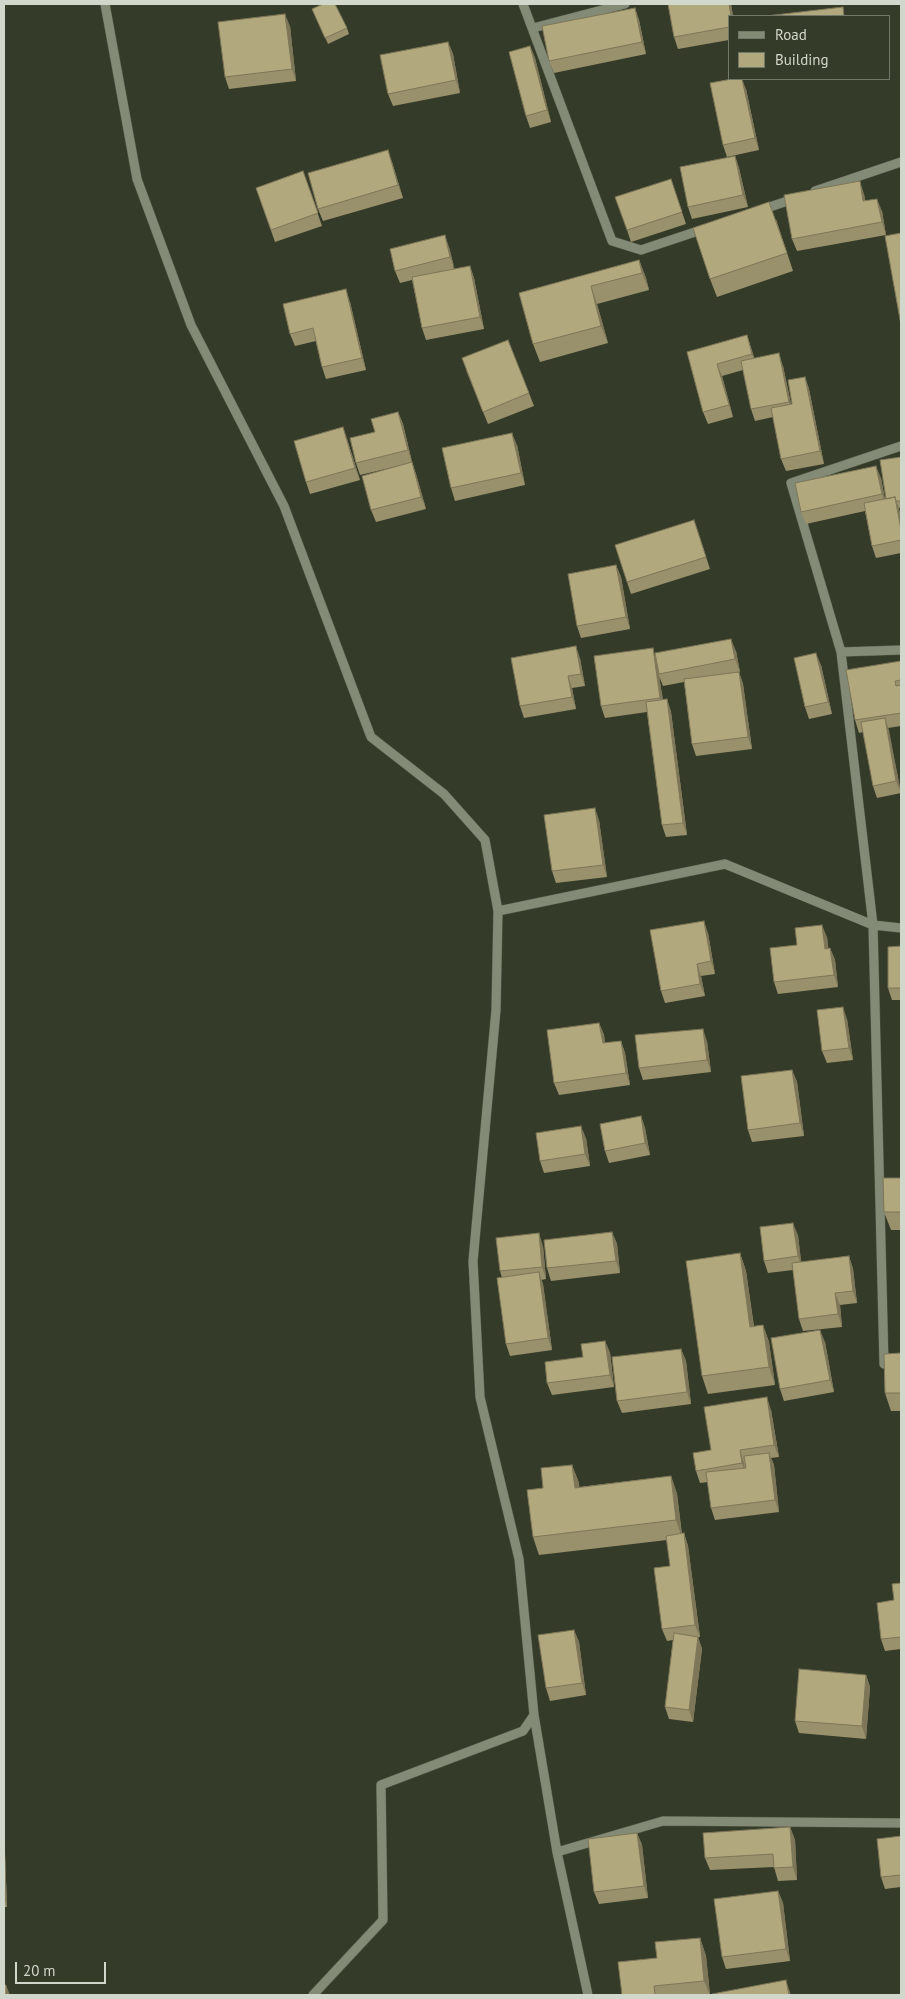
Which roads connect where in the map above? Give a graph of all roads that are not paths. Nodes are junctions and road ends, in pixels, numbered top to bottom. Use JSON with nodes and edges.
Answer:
{"nodes":[{"id":1,"x":105,"y":4,"type":"edge"},
{"id":2,"x":523,"y":4,"type":"edge"},
{"id":3,"x":625,"y":4,"type":"edge"},
{"id":4,"x":532,"y":28,"type":"junction"},
{"id":5,"x":901,"y":162,"type":"edge"},
{"id":6,"x":753,"y":212,"type":"edge"},
{"id":7,"x":716,"y":225,"type":"edge"},
{"id":8,"x":901,"y":446,"type":"edge"},
{"id":9,"x":901,"y":650,"type":"edge"},
{"id":10,"x":841,"y":652,"type":"junction"},
{"id":11,"x":498,"y":911,"type":"junction"},
{"id":12,"x":873,"y":925,"type":"junction"},
{"id":13,"x":901,"y":928,"type":"edge"},
{"id":14,"x":884,"y":1364,"type":"edge"},
{"id":15,"x":534,"y":1715,"type":"junction"},
{"id":16,"x":901,"y":1823,"type":"edge"},
{"id":17,"x":557,"y":1852,"type":"junction"},
{"id":18,"x":313,"y":1995,"type":"edge"},
{"id":19,"x":588,"y":1995,"type":"edge"}],
"edges":[{"from":1,"to":11,"type":"street"},
{"from":2,"to":4,"type":"street"},
{"from":3,"to":4,"type":"street"},
{"from":4,"to":7,"type":"street"},
{"from":5,"to":6,"type":"street"},
{"from":8,"to":10,"type":"street"},
{"from":9,"to":10,"type":"street"},
{"from":10,"to":12,"type":"street"},
{"from":11,"to":12,"type":"street"},
{"from":11,"to":15,"type":"street"},
{"from":12,"to":13,"type":"street"},
{"from":12,"to":14,"type":"street"},
{"from":15,"to":17,"type":"street"},
{"from":15,"to":18,"type":"street"},
{"from":16,"to":17,"type":"street"},
{"from":17,"to":19,"type":"street"}]}
